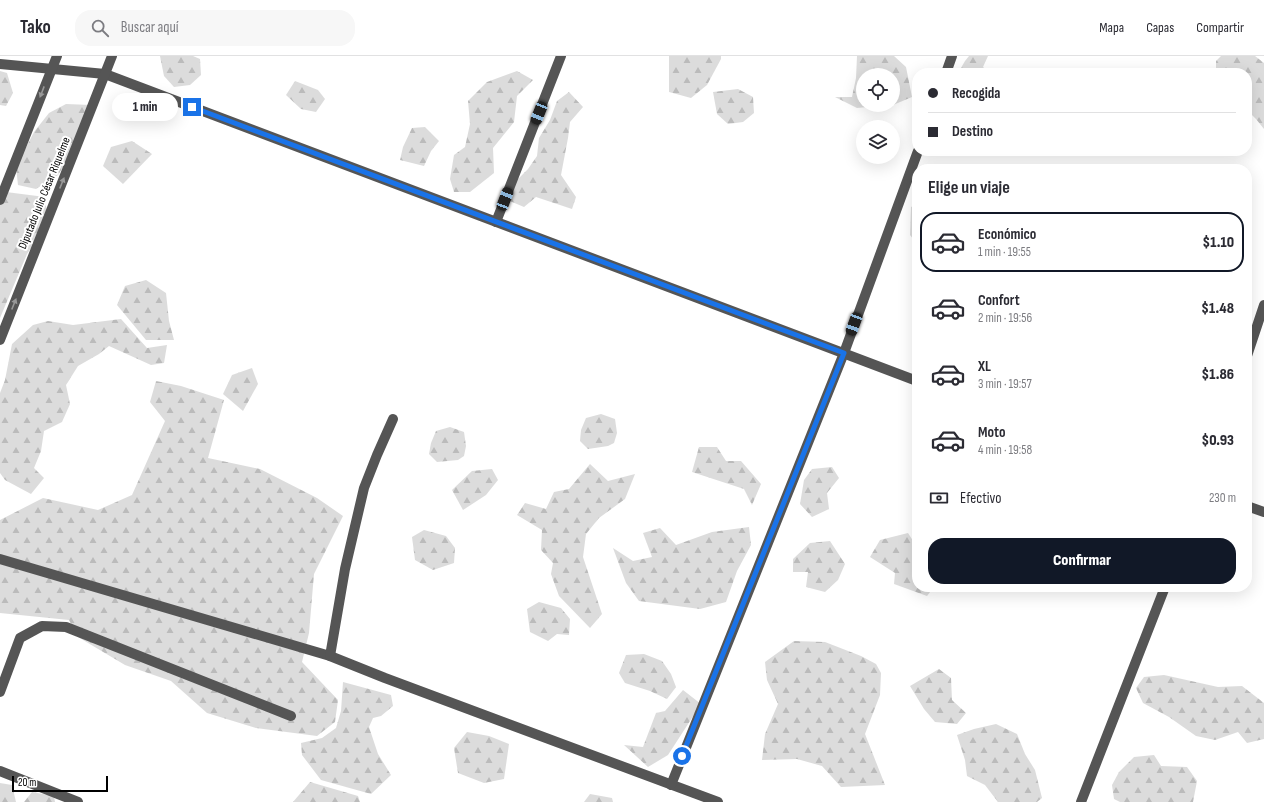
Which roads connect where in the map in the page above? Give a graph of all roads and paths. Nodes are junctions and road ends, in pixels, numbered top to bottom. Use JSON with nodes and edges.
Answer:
{"nodes":[{"id":1,"x":57,"y":56,"type":"edge"},
{"id":2,"x":112,"y":56,"type":"edge"},
{"id":3,"x":561,"y":56,"type":"edge"},
{"id":4,"x":952,"y":56,"type":"edge"},
{"id":5,"x":0,"y":64,"type":"edge"},
{"id":6,"x":948,"y":68,"type":"edge"},
{"id":7,"x":51,"y":69,"type":"junction"},
{"id":8,"x":105,"y":74,"type":"junction"},
{"id":9,"x":912,"y":167,"type":"edge"},
{"id":10,"x":0,"y":200,"type":"edge"},
{"id":11,"x":496,"y":222,"type":"junction"},
{"id":12,"x":1264,"y":305,"type":"edge"},
{"id":13,"x":0,"y":340,"type":"edge"},
{"id":14,"x":1252,"y":341,"type":"edge"},
{"id":15,"x":844,"y":353,"type":"junction"},
{"id":16,"x":912,"y":379,"type":"edge"},
{"id":17,"x":393,"y":419,"type":"dead end"},
{"id":18,"x":1252,"y":508,"type":"edge"},
{"id":19,"x":1264,"y":512,"type":"edge"},
{"id":20,"x":0,"y":558,"type":"edge"},
{"id":21,"x":1163,"y":592,"type":"edge"},
{"id":22,"x":330,"y":656,"type":"junction"},
{"id":23,"x":0,"y":692,"type":"edge"},
{"id":24,"x":291,"y":716,"type":"dead end"},
{"id":25,"x":0,"y":771,"type":"edge"},
{"id":26,"x":671,"y":785,"type":"junction"},
{"id":27,"x":78,"y":802,"type":"edge"},
{"id":28,"x":718,"y":802,"type":"edge"},
{"id":29,"x":1080,"y":802,"type":"edge"}],
"edges":[{"from":1,"to":7,"type":"street"},
{"from":2,"to":8,"type":"street","name":"Diputado Julio César Riquelme"},
{"from":3,"to":11,"type":"street"},
{"from":4,"to":6,"type":"street"},
{"from":5,"to":7,"type":"street"},
{"from":7,"to":8,"type":"street"},
{"from":7,"to":10,"type":"street","one_way":true},
{"from":8,"to":11,"type":"street"},
{"from":13,"to":8,"type":"street","name":"Diputado Julio César Riquelme","one_way":true},
{"from":9,"to":15,"type":"street"},
{"from":11,"to":15,"type":"street"},
{"from":12,"to":14,"type":"street"},
{"from":15,"to":16,"type":"street"},
{"from":15,"to":26,"type":"street"},
{"from":17,"to":22,"type":"street"},
{"from":18,"to":19,"type":"street"},
{"from":20,"to":22,"type":"street"},
{"from":21,"to":29,"type":"street"},
{"from":22,"to":26,"type":"street"},
{"from":23,"to":24,"type":"street"},
{"from":25,"to":27,"type":"street"},
{"from":26,"to":28,"type":"street"}]}
